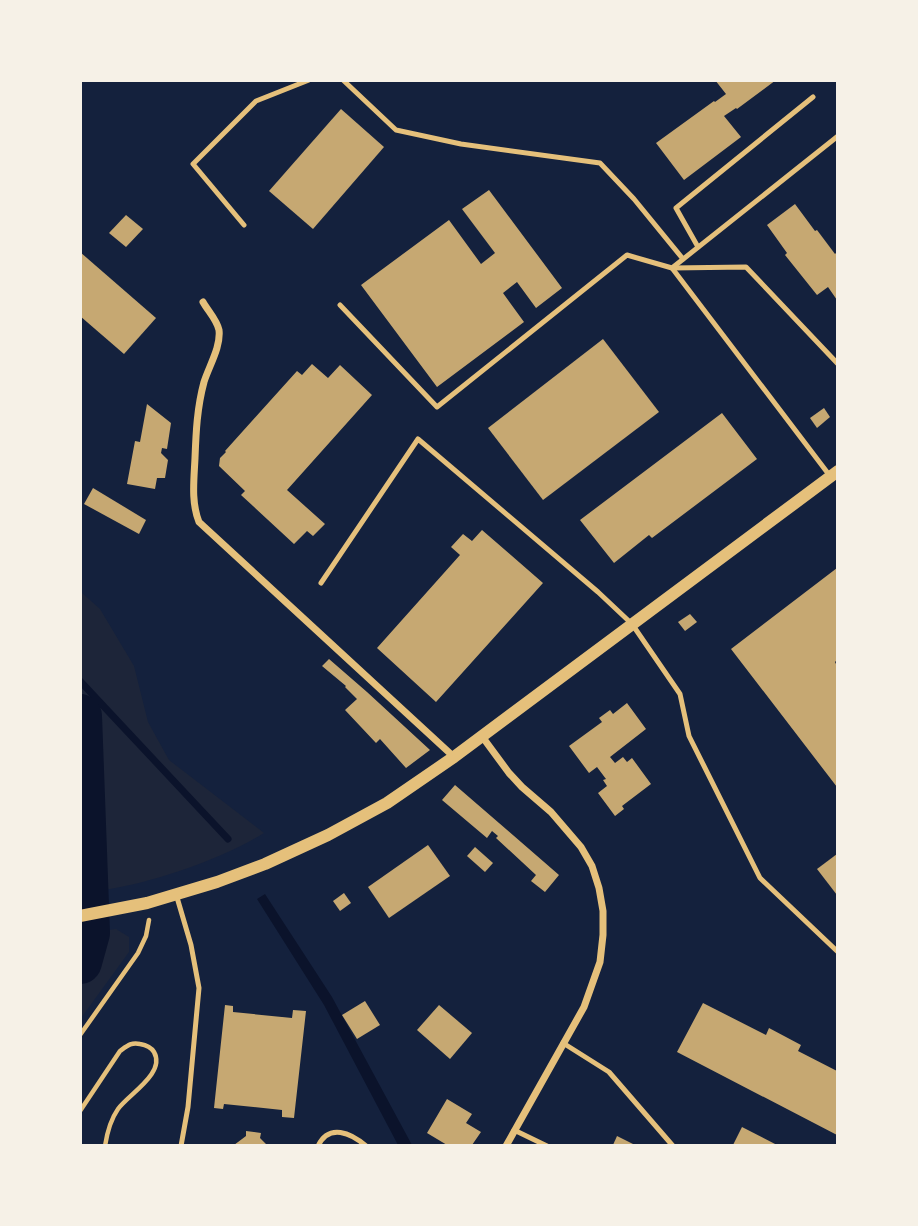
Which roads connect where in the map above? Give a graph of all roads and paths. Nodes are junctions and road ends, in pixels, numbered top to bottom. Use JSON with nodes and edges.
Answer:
{"nodes":[{"id":1,"x":309,"y":80,"type":"edge"},
{"id":2,"x":344,"y":80,"type":"edge"},
{"id":3,"x":813,"y":97,"type":"dead end"},
{"id":4,"x":838,"y":136,"type":"edge"},
{"id":5,"x":244,"y":225,"type":"dead end"},
{"id":6,"x":698,"y":247,"type":"junction"},
{"id":7,"x":682,"y":260,"type":"junction"},
{"id":8,"x":672,"y":268,"type":"junction"},
{"id":9,"x":202,"y":302,"type":"dead end"},
{"id":10,"x":340,"y":305,"type":"dead end"},
{"id":11,"x":838,"y":364,"type":"edge"},
{"id":12,"x":834,"y":474,"type":"edge"},
{"id":13,"x":321,"y":583,"type":"dead end"},
{"id":14,"x":632,"y":624,"type":"junction"},
{"id":15,"x":481,"y":735,"type":"junction"},
{"id":16,"x":454,"y":757,"type":"junction"},
{"id":17,"x":176,"y":894,"type":"junction"},
{"id":18,"x":147,"y":903,"type":"junction"},
{"id":19,"x":80,"y":916,"type":"edge"},
{"id":20,"x":838,"y":952,"type":"edge"},
{"id":21,"x":80,"y":1035,"type":"edge"},
{"id":22,"x":563,"y":1043,"type":"junction"},
{"id":23,"x":80,"y":1111,"type":"edge"},
{"id":24,"x":514,"y":1130,"type":"junction"},
{"id":25,"x":105,"y":1146,"type":"edge"},
{"id":26,"x":181,"y":1146,"type":"edge"},
{"id":27,"x":318,"y":1146,"type":"edge"},
{"id":28,"x":366,"y":1146,"type":"edge"},
{"id":29,"x":506,"y":1146,"type":"edge"},
{"id":30,"x":547,"y":1146,"type":"edge"},
{"id":31,"x":673,"y":1146,"type":"edge"}],
"edges":[{"from":1,"to":5,"type":"lane"},
{"from":2,"to":7,"type":"lane"},
{"from":3,"to":6,"type":"lane"},
{"from":4,"to":6,"type":"lane"},
{"from":6,"to":7,"type":"lane"},
{"from":7,"to":8,"type":"lane"},
{"from":8,"to":10,"type":"lane"},
{"from":8,"to":11,"type":"lane"},
{"from":8,"to":12,"type":"lane"},
{"from":9,"to":16,"type":"street"},
{"from":12,"to":14,"type":"street"},
{"from":13,"to":14,"type":"lane"},
{"from":14,"to":15,"type":"street"},
{"from":14,"to":20,"type":"lane"},
{"from":15,"to":16,"type":"street"},
{"from":15,"to":22,"type":"street"},
{"from":16,"to":17,"type":"street"},
{"from":17,"to":18,"type":"street"},
{"from":17,"to":26,"type":"lane"},
{"from":18,"to":19,"type":"street"},
{"from":18,"to":21,"type":"path"},
{"from":22,"to":24,"type":"street"},
{"from":22,"to":31,"type":"lane"},
{"from":23,"to":25,"type":"path"},
{"from":24,"to":29,"type":"street"},
{"from":24,"to":30,"type":"lane"},
{"from":27,"to":28,"type":"lane"}]}
